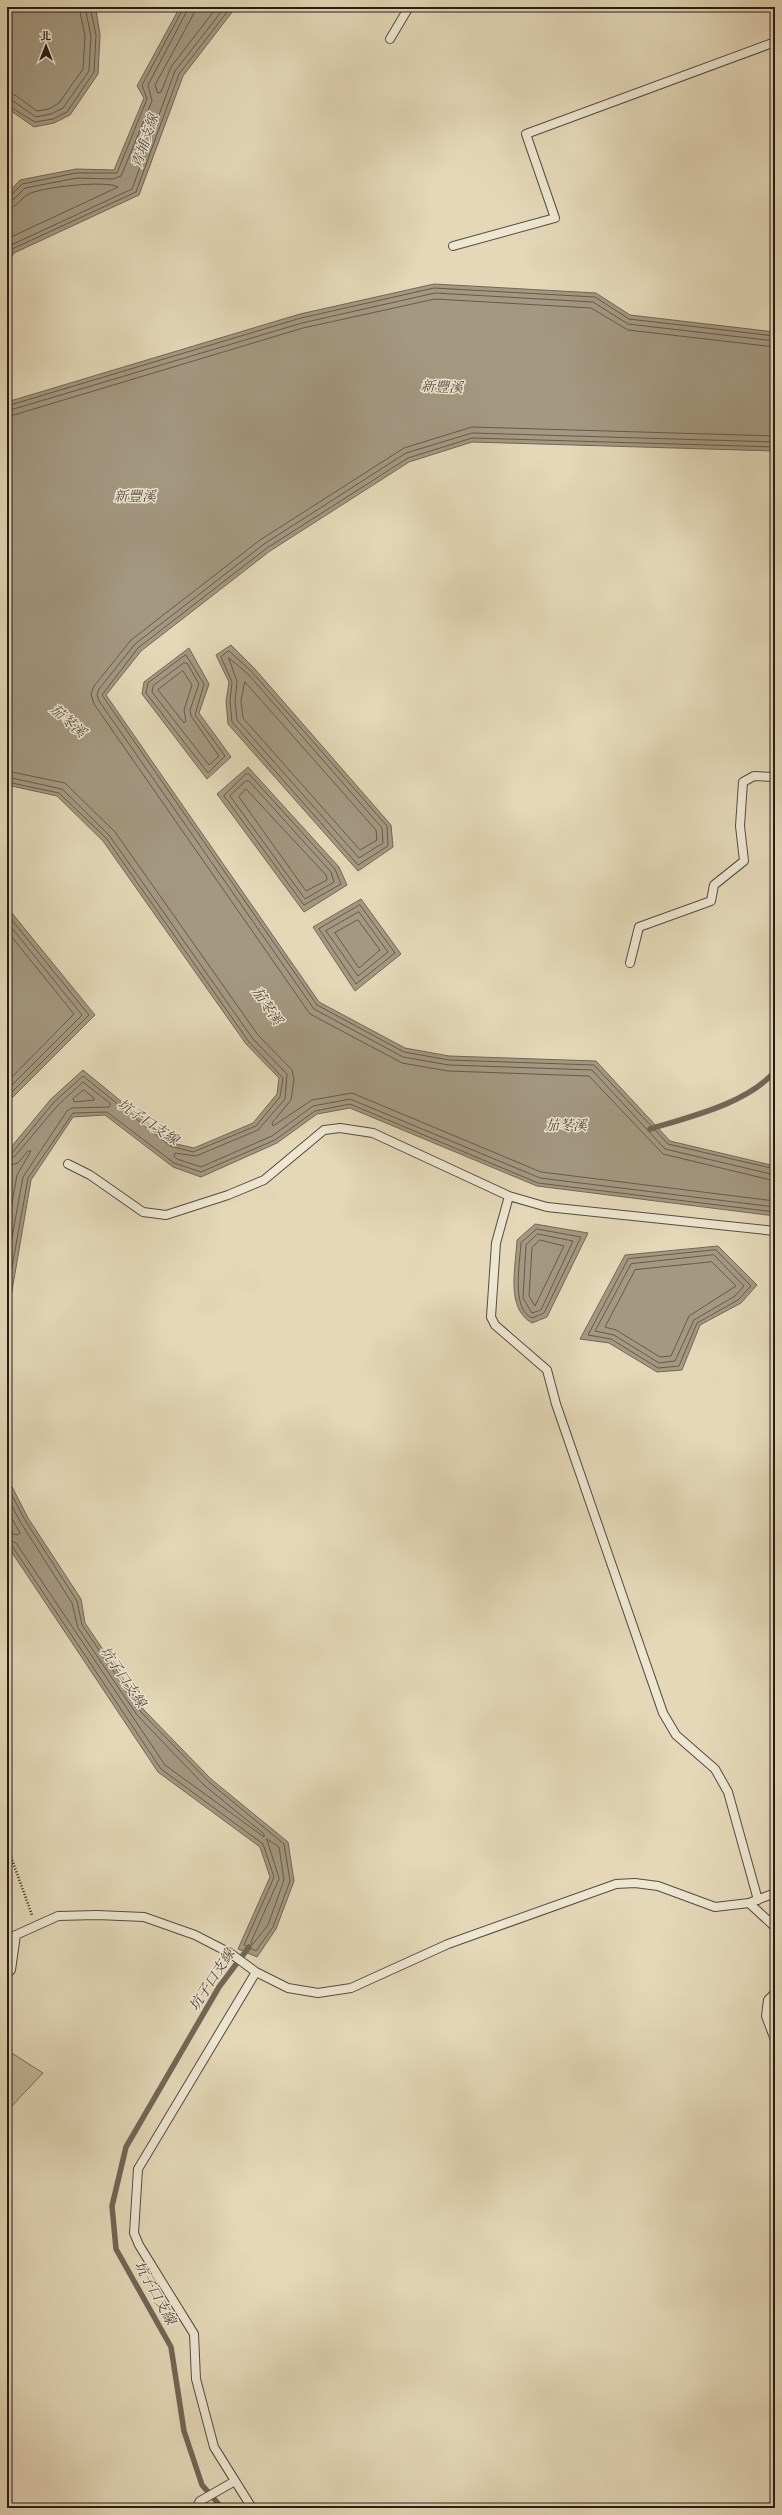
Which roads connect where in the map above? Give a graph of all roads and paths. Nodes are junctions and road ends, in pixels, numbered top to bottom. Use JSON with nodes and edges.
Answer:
{"nodes":[{"id":1,"x":409,"y":7,"type":"edge"},
{"id":2,"x":390,"y":39,"type":"dead end"},
{"id":3,"x":775,"y":42,"type":"edge"},
{"id":4,"x":453,"y":246,"type":"dead end"},
{"id":5,"x":775,"y":776,"type":"edge"},
{"id":6,"x":630,"y":963,"type":"dead end"},
{"id":7,"x":68,"y":1164,"type":"dead end"},
{"id":8,"x":508,"y":1196,"type":"junction"},
{"id":9,"x":775,"y":1231,"type":"edge"},
{"id":10,"x":7,"y":1846,"type":"edge"},
{"id":11,"x":775,"y":1893,"type":"edge"},
{"id":12,"x":758,"y":1900,"type":"junction"},
{"id":13,"x":749,"y":1903,"type":"junction"},
{"id":14,"x":36,"y":1924,"type":"junction"},
{"id":15,"x":775,"y":1927,"type":"edge"},
{"id":16,"x":16,"y":1935,"type":"junction"},
{"id":17,"x":7,"y":1939,"type":"edge"},
{"id":18,"x":256,"y":1972,"type":"junction"},
{"id":19,"x":7,"y":1974,"type":"edge"},
{"id":20,"x":775,"y":1994,"type":"edge"},
{"id":21,"x":775,"y":2040,"type":"edge"},
{"id":22,"x":235,"y":2481,"type":"junction"},
{"id":23,"x":198,"y":2505,"type":"edge"},
{"id":24,"x":252,"y":2508,"type":"edge"}],
"edges":[{"from":1,"to":2,"type":"lane"},
{"from":3,"to":4,"type":"lane"},
{"from":5,"to":6,"type":"lane"},
{"from":7,"to":8,"type":"lane"},
{"from":8,"to":9,"type":"lane"},
{"from":8,"to":12,"type":"lane"},
{"from":10,"to":14,"type":"path"},
{"from":11,"to":12,"type":"lane"},
{"from":12,"to":13,"type":"lane"},
{"from":13,"to":15,"type":"lane"},
{"from":13,"to":18,"type":"lane"},
{"from":14,"to":16,"type":"lane"},
{"from":14,"to":18,"type":"lane"},
{"from":16,"to":17,"type":"lane"},
{"from":16,"to":19,"type":"lane"},
{"from":18,"to":22,"type":"lane"},
{"from":20,"to":21,"type":"lane"},
{"from":22,"to":23,"type":"lane"},
{"from":22,"to":24,"type":"lane"}]}
